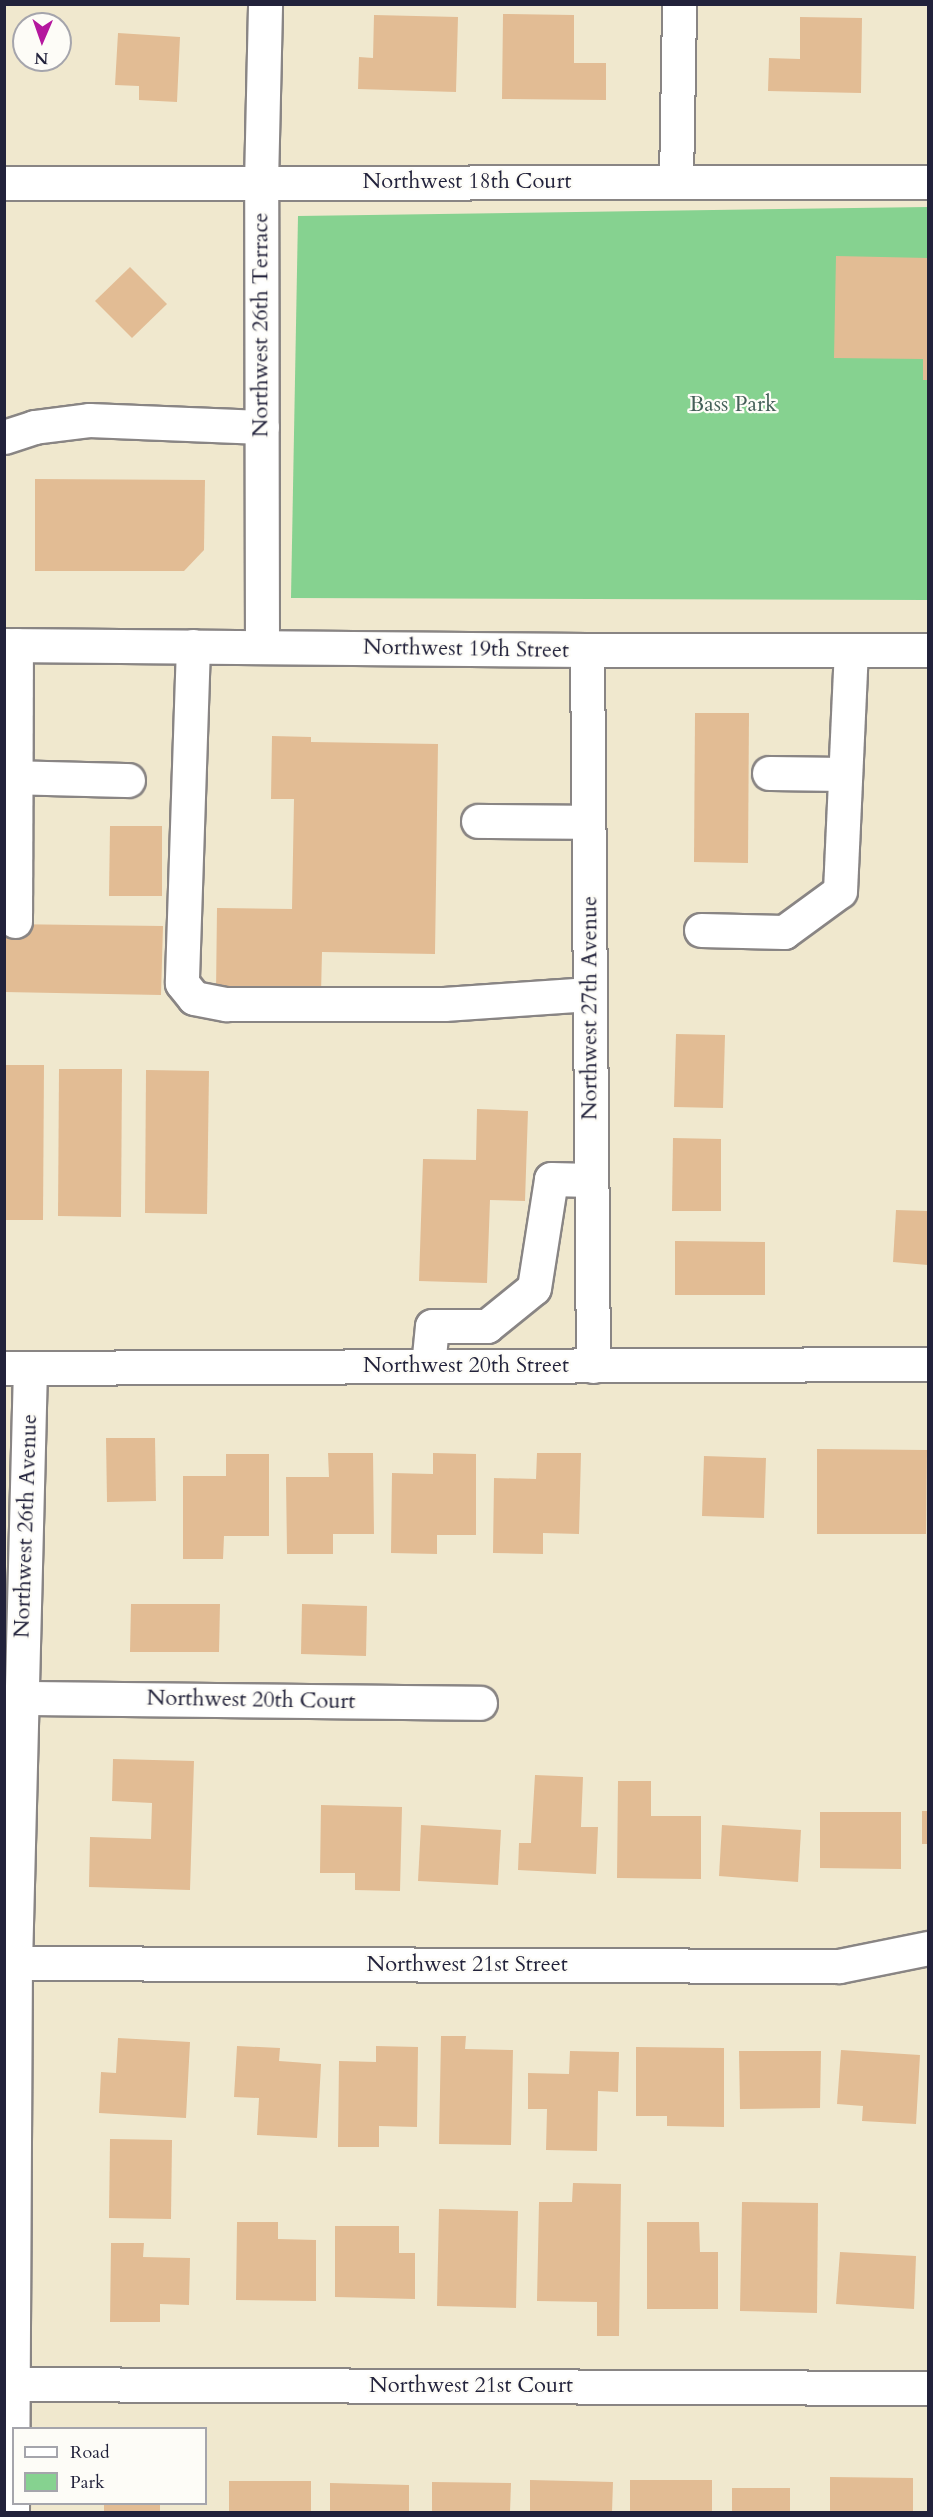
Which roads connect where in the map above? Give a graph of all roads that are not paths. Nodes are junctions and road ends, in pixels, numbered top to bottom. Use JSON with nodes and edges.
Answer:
{"nodes":[{"id":1,"x":264,"y":4,"type":"edge"},
{"id":2,"x":679,"y":4,"type":"edge"},
{"id":3,"x":676,"y":181,"type":"junction"},
{"id":4,"x":928,"y":182,"type":"edge"},
{"id":5,"x":4,"y":183,"type":"edge"},
{"id":6,"x":261,"y":183,"type":"junction"},
{"id":7,"x":262,"y":427,"type":"junction"},
{"id":8,"x":4,"y":436,"type":"edge"},
{"id":9,"x":10,"y":645,"type":"edge"},
{"id":10,"x":193,"y":646,"type":"junction"},
{"id":11,"x":262,"y":646,"type":"junction"},
{"id":12,"x":851,"y":650,"type":"junction"},
{"id":13,"x":928,"y":650,"type":"edge"},
{"id":14,"x":587,"y":651,"type":"junction"},
{"id":15,"x":769,"y":773,"type":"dead end"},
{"id":16,"x":845,"y":774,"type":"junction"},
{"id":17,"x":10,"y":777,"type":"edge"},
{"id":18,"x":128,"y":780,"type":"dead end"},
{"id":19,"x":478,"y":821,"type":"dead end"},
{"id":20,"x":588,"y":822,"type":"junction"},
{"id":21,"x":15,"y":921,"type":"dead end"},
{"id":22,"x":701,"y":930,"type":"dead end"},
{"id":23,"x":590,"y":994,"type":"junction"},
{"id":24,"x":591,"y":1180,"type":"junction"},
{"id":25,"x":928,"y":1364,"type":"edge"},
{"id":26,"x":428,"y":1366,"type":"junction"},
{"id":27,"x":593,"y":1366,"type":"junction"},
{"id":28,"x":17,"y":1368,"type":"edge"},
{"id":29,"x":15,"y":1585,"type":"edge"},
{"id":30,"x":22,"y":1698,"type":"junction"},
{"id":31,"x":480,"y":1703,"type":"dead end"},
{"id":32,"x":13,"y":1734,"type":"edge"},
{"id":33,"x":928,"y":1948,"type":"edge"},
{"id":34,"x":10,"y":1964,"type":"edge"},
{"id":35,"x":9,"y":2384,"type":"edge"},
{"id":36,"x":928,"y":2388,"type":"edge"},
{"id":37,"x":12,"y":2512,"type":"edge"}],
"edges":[{"from":1,"to":6,"type":"street","name":"Northwest 26th Terrace"},
{"from":2,"to":3,"type":"street"},
{"from":3,"to":4,"type":"street","name":"Northwest 18th Court"},
{"from":3,"to":6,"type":"street","name":"Northwest 18th Court"},
{"from":5,"to":6,"type":"street","name":"Northwest 18th Court"},
{"from":6,"to":7,"type":"street","name":"Northwest 26th Terrace"},
{"from":7,"to":8,"type":"street"},
{"from":7,"to":11,"type":"street","name":"Northwest 26th Terrace"},
{"from":9,"to":10,"type":"street","name":"Northwest 19th Street"},
{"from":9,"to":17,"type":"street"},
{"from":10,"to":11,"type":"street","name":"Northwest 19th Street"},
{"from":10,"to":23,"type":"street"},
{"from":11,"to":14,"type":"street","name":"Northwest 19th Street"},
{"from":12,"to":13,"type":"street","name":"Northwest 19th Street"},
{"from":12,"to":14,"type":"street","name":"Northwest 19th Street"},
{"from":12,"to":16,"type":"street"},
{"from":14,"to":20,"type":"street","name":"Northwest 27th Avenue"},
{"from":15,"to":16,"type":"street"},
{"from":16,"to":22,"type":"street"},
{"from":17,"to":18,"type":"street"},
{"from":17,"to":21,"type":"street"},
{"from":19,"to":20,"type":"street"},
{"from":20,"to":23,"type":"street","name":"Northwest 27th Avenue"},
{"from":23,"to":24,"type":"street","name":"Northwest 27th Avenue"},
{"from":24,"to":26,"type":"street"},
{"from":24,"to":27,"type":"street","name":"Northwest 27th Avenue"},
{"from":25,"to":27,"type":"street","name":"Northwest 20th Street"},
{"from":26,"to":27,"type":"street","name":"Northwest 20th Street"},
{"from":26,"to":28,"type":"street","name":"Northwest 20th Street"},
{"from":28,"to":29,"type":"street","name":"Northwest 26th Avenue"},
{"from":29,"to":30,"type":"street","name":"Northwest 26th Avenue"},
{"from":30,"to":31,"type":"street","name":"Northwest 20th Court"},
{"from":30,"to":32,"type":"street","name":"Northwest 26th Avenue"},
{"from":32,"to":34,"type":"street","name":"Northwest 26th Avenue"},
{"from":33,"to":34,"type":"street","name":"Northwest 21st Street"},
{"from":34,"to":35,"type":"street","name":"Northwest 26th Avenue"},
{"from":35,"to":36,"type":"street","name":"Northwest 21st Court"},
{"from":35,"to":37,"type":"street","name":"Northwest 26th Avenue"}]}
